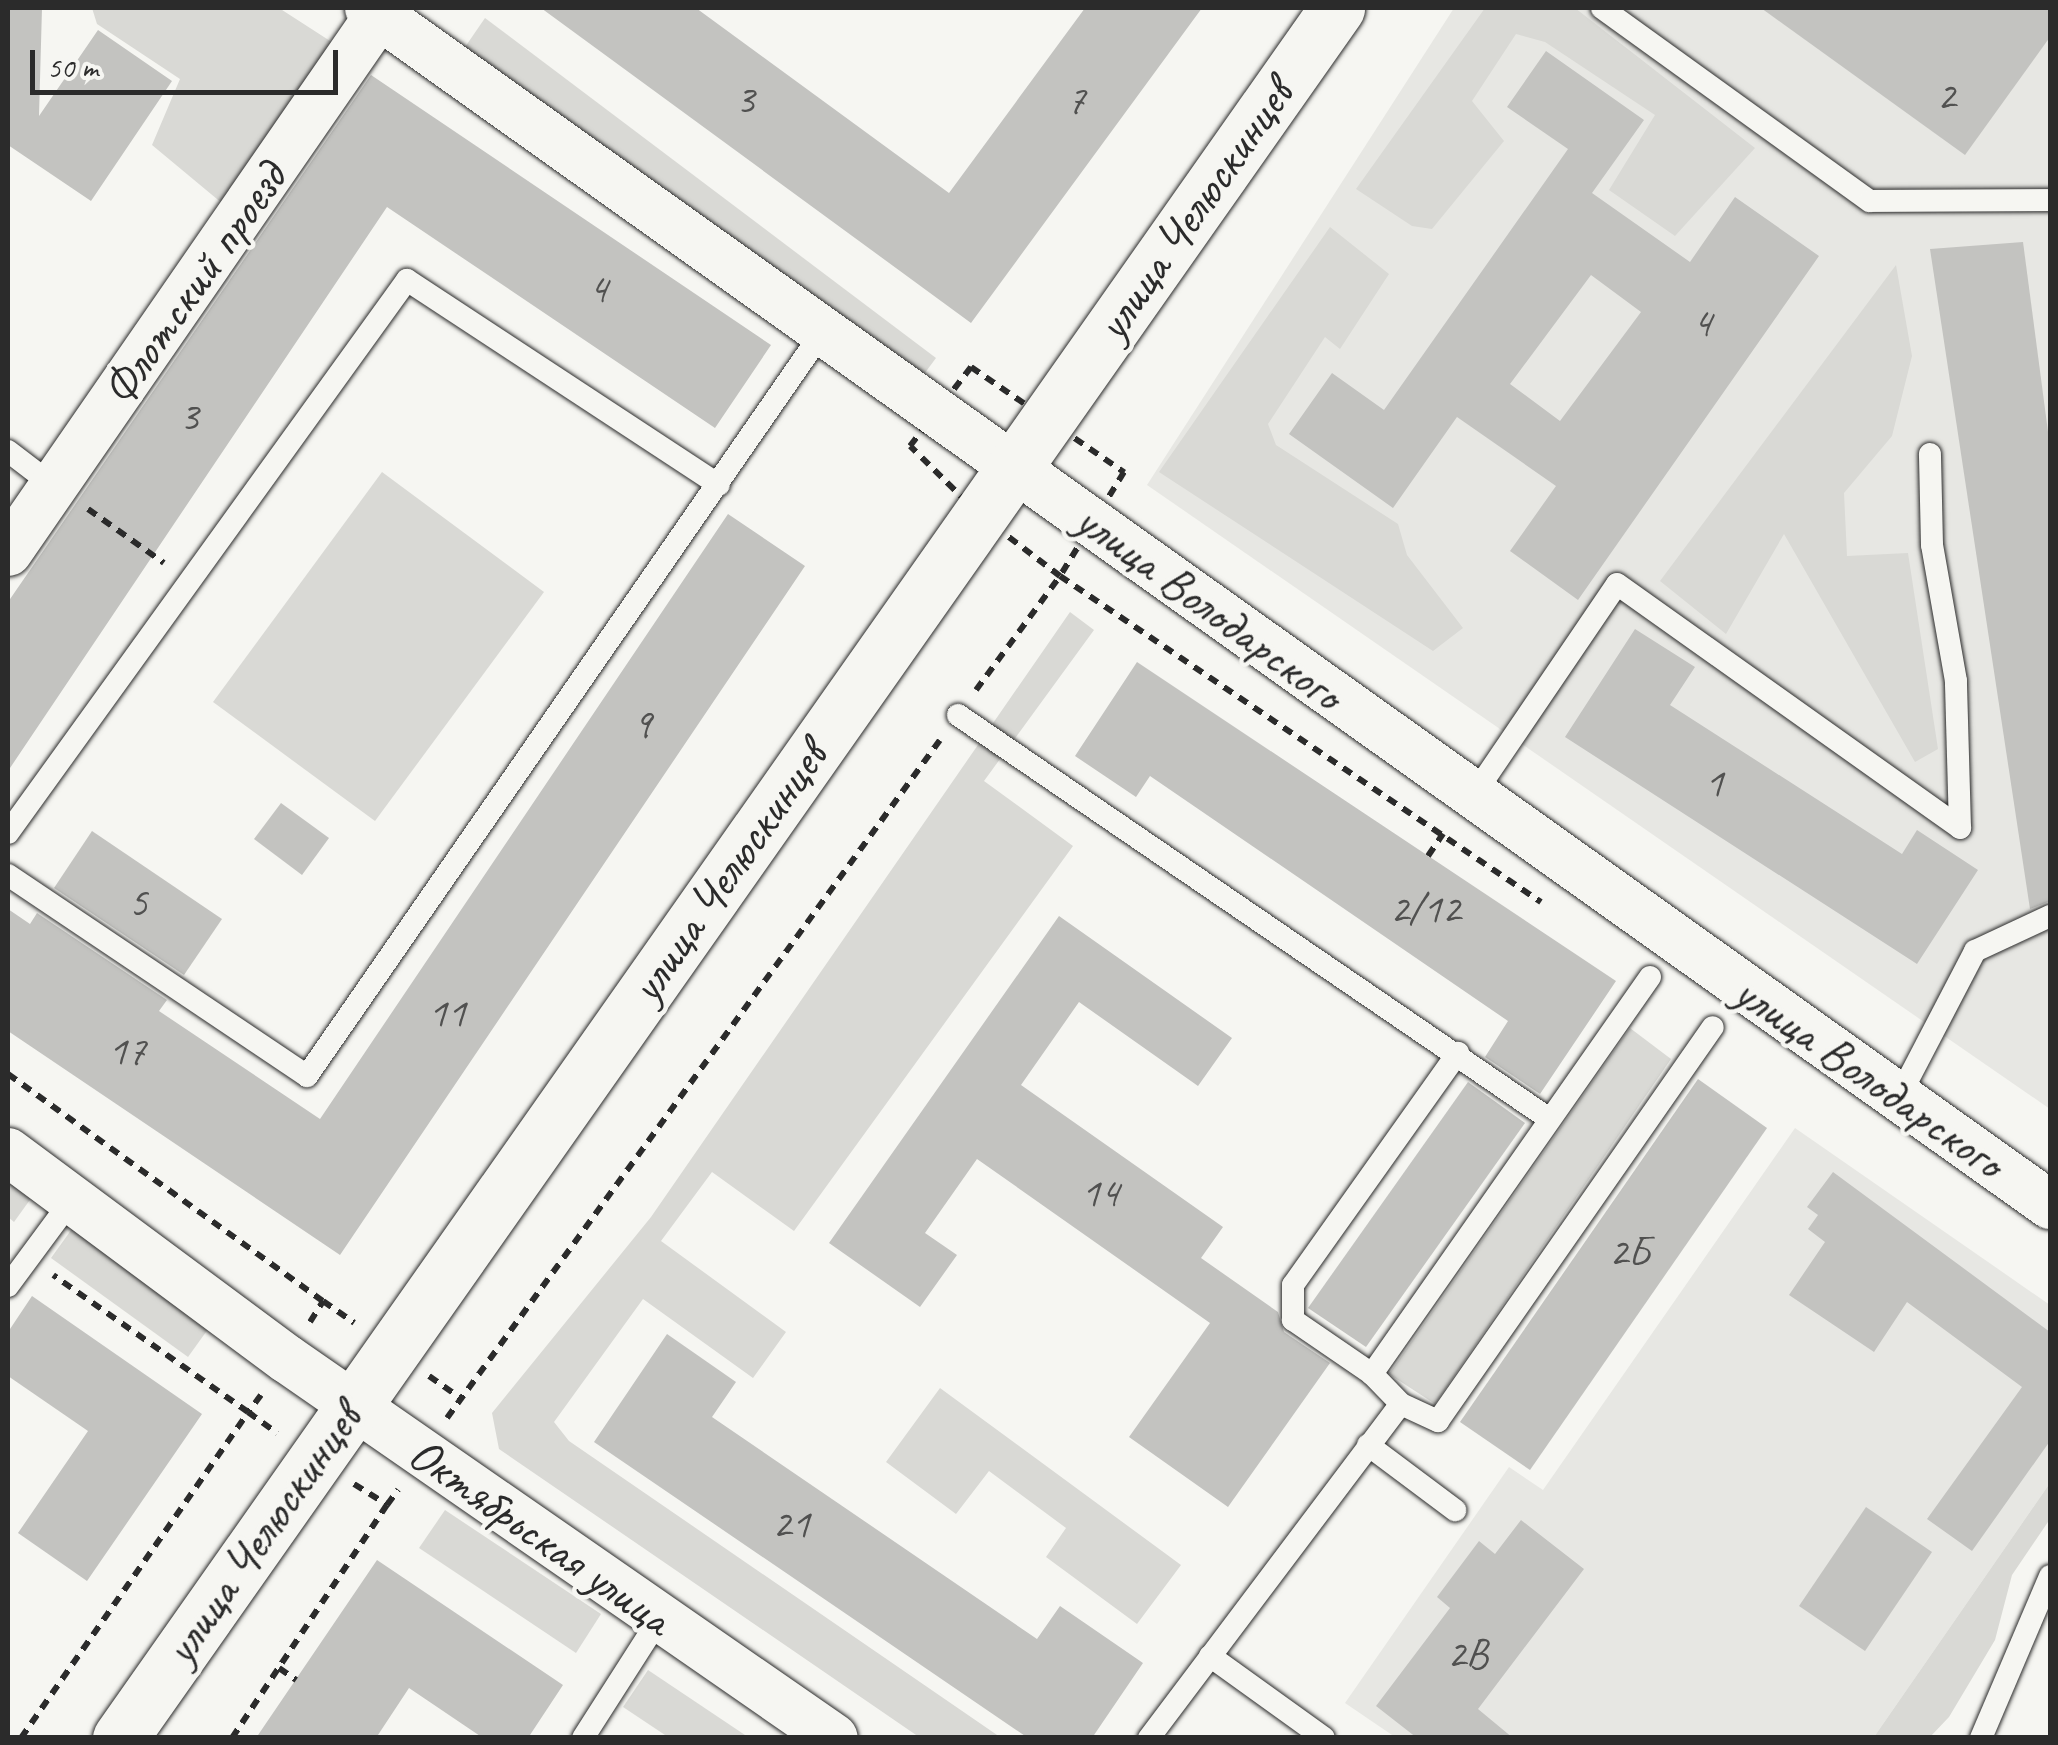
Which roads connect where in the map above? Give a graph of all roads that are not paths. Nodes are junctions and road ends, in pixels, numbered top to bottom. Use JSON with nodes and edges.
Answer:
{"nodes":[{"id":1,"x":1337,"y":8,"type":"edge"},
{"id":2,"x":1602,"y":8,"type":"edge"},
{"id":3,"x":401,"y":18,"type":"edge"},
{"id":4,"x":2050,"y":200,"type":"edge"},
{"id":5,"x":823,"y":331,"type":"junction"},
{"id":6,"x":8,"y":451,"type":"edge"},
{"id":7,"x":1930,"y":454,"type":"dead end"},
{"id":8,"x":1013,"y":466,"type":"junction"},
{"id":9,"x":719,"y":485,"type":"junction"},
{"id":10,"x":54,"y":486,"type":"junction"},
{"id":11,"x":8,"y":552,"type":"edge"},
{"id":12,"x":958,"y":715,"type":"road end"},
{"id":13,"x":1473,"y":796,"type":"junction"},
{"id":14,"x":8,"y":833,"type":"edge"},
{"id":15,"x":8,"y":874,"type":"edge"},
{"id":16,"x":2050,"y":916,"type":"edge"},
{"id":17,"x":1650,"y":977,"type":"dead end"},
{"id":18,"x":1712,"y":1027,"type":"dead end"},
{"id":19,"x":1458,"y":1053,"type":"junction"},
{"id":20,"x":1898,"y":1099,"type":"junction"},
{"id":21,"x":1548,"y":1118,"type":"junction"},
{"id":22,"x":8,"y":1152,"type":"edge"},
{"id":23,"x":71,"y":1201,"type":"junction"},
{"id":24,"x":2050,"y":1205,"type":"edge"},
{"id":25,"x":8,"y":1286,"type":"edge"},
{"id":26,"x":1372,"y":1374,"type":"junction"},
{"id":27,"x":352,"y":1404,"type":"junction"},
{"id":28,"x":1400,"y":1404,"type":"junction"},
{"id":29,"x":1368,"y":1444,"type":"junction"},
{"id":30,"x":1455,"y":1510,"type":"dead end"},
{"id":31,"x":2050,"y":1576,"type":"edge"},
{"id":32,"x":659,"y":1619,"type":"junction"},
{"id":33,"x":1210,"y":1656,"type":"junction"},
{"id":34,"x":120,"y":1738,"type":"edge"},
{"id":35,"x":583,"y":1738,"type":"edge"},
{"id":36,"x":834,"y":1738,"type":"edge"},
{"id":37,"x":1149,"y":1738,"type":"edge"},
{"id":38,"x":1324,"y":1738,"type":"edge"},
{"id":39,"x":1981,"y":1738,"type":"edge"}],
"edges":[{"from":1,"to":8,"type":"main road","name":"улица Челюскинцев"},
{"from":2,"to":4,"type":"lane"},
{"from":3,"to":5,"type":"street","name":"улица Володарского"},
{"from":3,"to":10,"type":"street","name":"Флотский проезд"},
{"from":5,"to":8,"type":"street","name":"улица Володарского"},
{"from":5,"to":9,"type":"lane"},
{"from":6,"to":10,"type":"lane"},
{"from":7,"to":13,"type":"lane"},
{"from":8,"to":13,"type":"street","name":"улица Володарского"},
{"from":8,"to":27,"type":"main road","name":"улица Челюскинцев"},
{"from":9,"to":14,"type":"lane"},
{"from":9,"to":15,"type":"lane"},
{"from":10,"to":11,"type":"street","name":"Флотский проезд"},
{"from":12,"to":19,"type":"lane"},
{"from":13,"to":20,"type":"street","name":"улица Володарского"},
{"from":16,"to":20,"type":"lane"},
{"from":17,"to":21,"type":"lane"},
{"from":18,"to":28,"type":"lane"},
{"from":19,"to":21,"type":"lane"},
{"from":19,"to":26,"type":"lane"},
{"from":20,"to":24,"type":"street","name":"улица Володарского"},
{"from":21,"to":26,"type":"lane"},
{"from":22,"to":23,"type":"street","name":"Октябрьская улица"},
{"from":23,"to":25,"type":"lane"},
{"from":23,"to":27,"type":"street","name":"Октябрьская улица"},
{"from":26,"to":28,"type":"lane"},
{"from":27,"to":32,"type":"street","name":"Октябрьская улица"},
{"from":27,"to":34,"type":"main road","name":"улица Челюскинцев"},
{"from":28,"to":29,"type":"lane"},
{"from":29,"to":30,"type":"lane"},
{"from":29,"to":33,"type":"lane"},
{"from":31,"to":39,"type":"lane"},
{"from":32,"to":35,"type":"lane"},
{"from":32,"to":36,"type":"street","name":"Октябрьская улица"},
{"from":33,"to":37,"type":"lane"},
{"from":33,"to":38,"type":"lane"}]}
